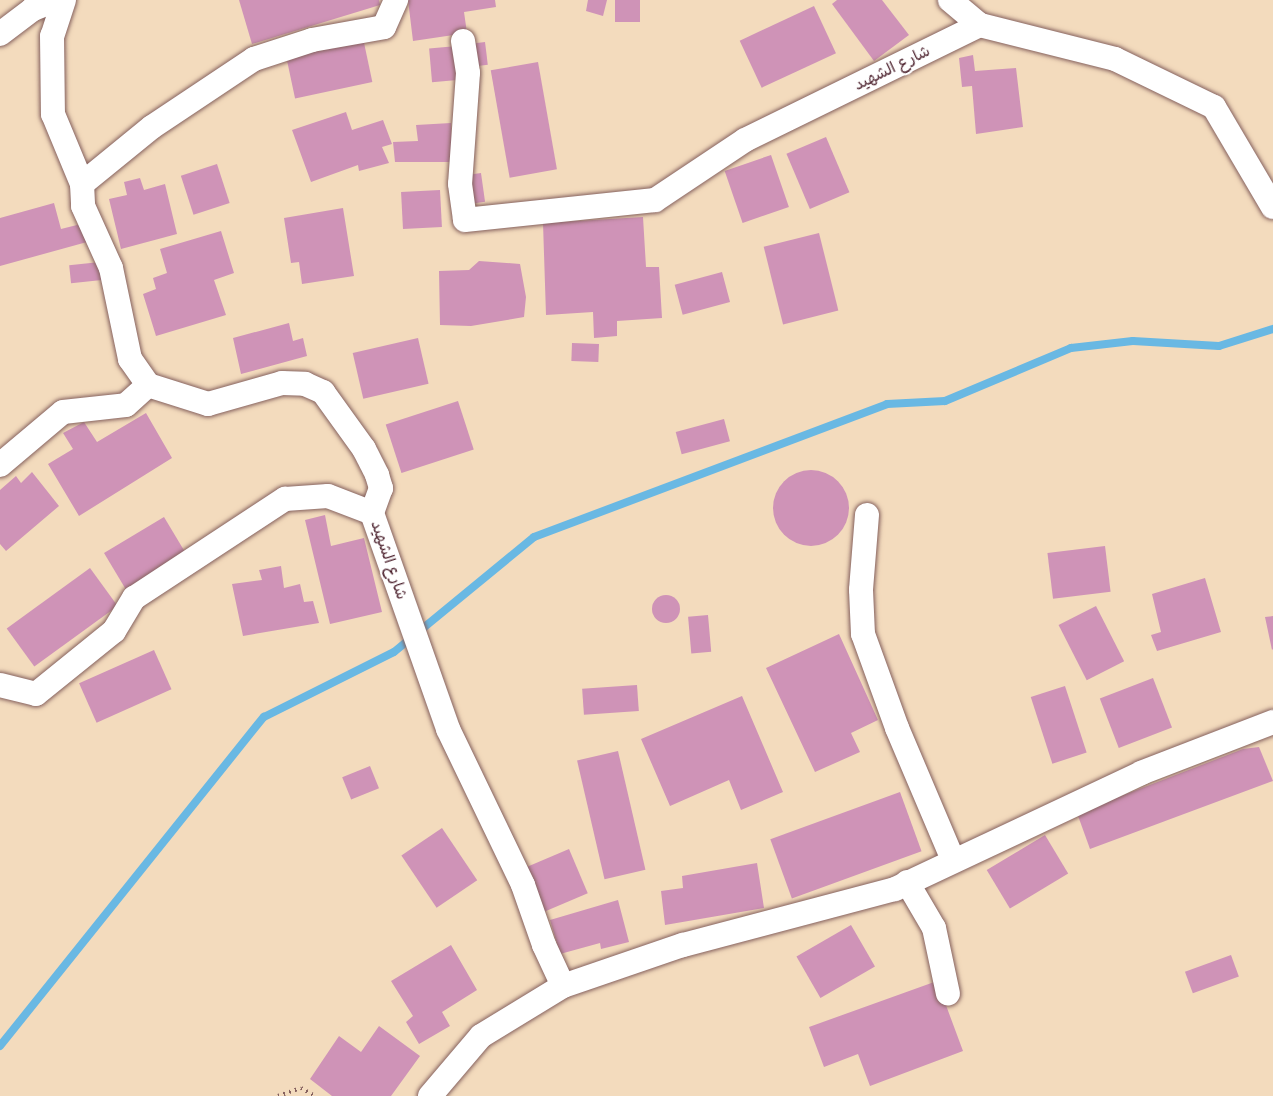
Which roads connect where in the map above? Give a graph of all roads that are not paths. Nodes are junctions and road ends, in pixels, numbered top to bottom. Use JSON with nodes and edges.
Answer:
{"nodes":[{"id":1,"x":56,"y":0,"type":"edge"},
{"id":2,"x":64,"y":0,"type":"edge"},
{"id":3,"x":396,"y":0,"type":"edge"},
{"id":4,"x":950,"y":0,"type":"edge"},
{"id":5,"x":980,"y":25,"type":"junction"},
{"id":6,"x":0,"y":34,"type":"edge"},
{"id":7,"x":463,"y":41,"type":"dead end"},
{"id":8,"x":82,"y":184,"type":"junction"},
{"id":9,"x":1273,"y":207,"type":"edge"},
{"id":10,"x":148,"y":385,"type":"junction"},
{"id":11,"x":0,"y":465,"type":"edge"},
{"id":12,"x":372,"y":513,"type":"junction"},
{"id":13,"x":867,"y":515,"type":"dead end"},
{"id":14,"x":0,"y":685,"type":"edge"},
{"id":15,"x":1273,"y":722,"type":"edge"},
{"id":16,"x":953,"y":860,"type":"junction"},
{"id":17,"x":907,"y":882,"type":"junction"},
{"id":18,"x":563,"y":986,"type":"junction"},
{"id":19,"x":948,"y":994,"type":"dead end"},
{"id":20,"x":430,"y":1096,"type":"edge"}],
"edges":[{"from":1,"to":6,"type":"street"},
{"from":2,"to":8,"type":"street"},
{"from":3,"to":8,"type":"street"},
{"from":4,"to":5,"type":"street"},
{"from":5,"to":7,"type":"street","name":"شارع الشهيد"},
{"from":5,"to":9,"type":"street"},
{"from":8,"to":10,"type":"street"},
{"from":10,"to":11,"type":"street"},
{"from":10,"to":12,"type":"street"},
{"from":12,"to":14,"type":"street","name":"شارع الشهيد"},
{"from":12,"to":18,"type":"street","name":"شارع الشهيد"},
{"from":13,"to":16,"type":"street"},
{"from":15,"to":16,"type":"street"},
{"from":16,"to":17,"type":"street"},
{"from":17,"to":18,"type":"street"},
{"from":17,"to":19,"type":"street"},
{"from":18,"to":20,"type":"street"}]}
